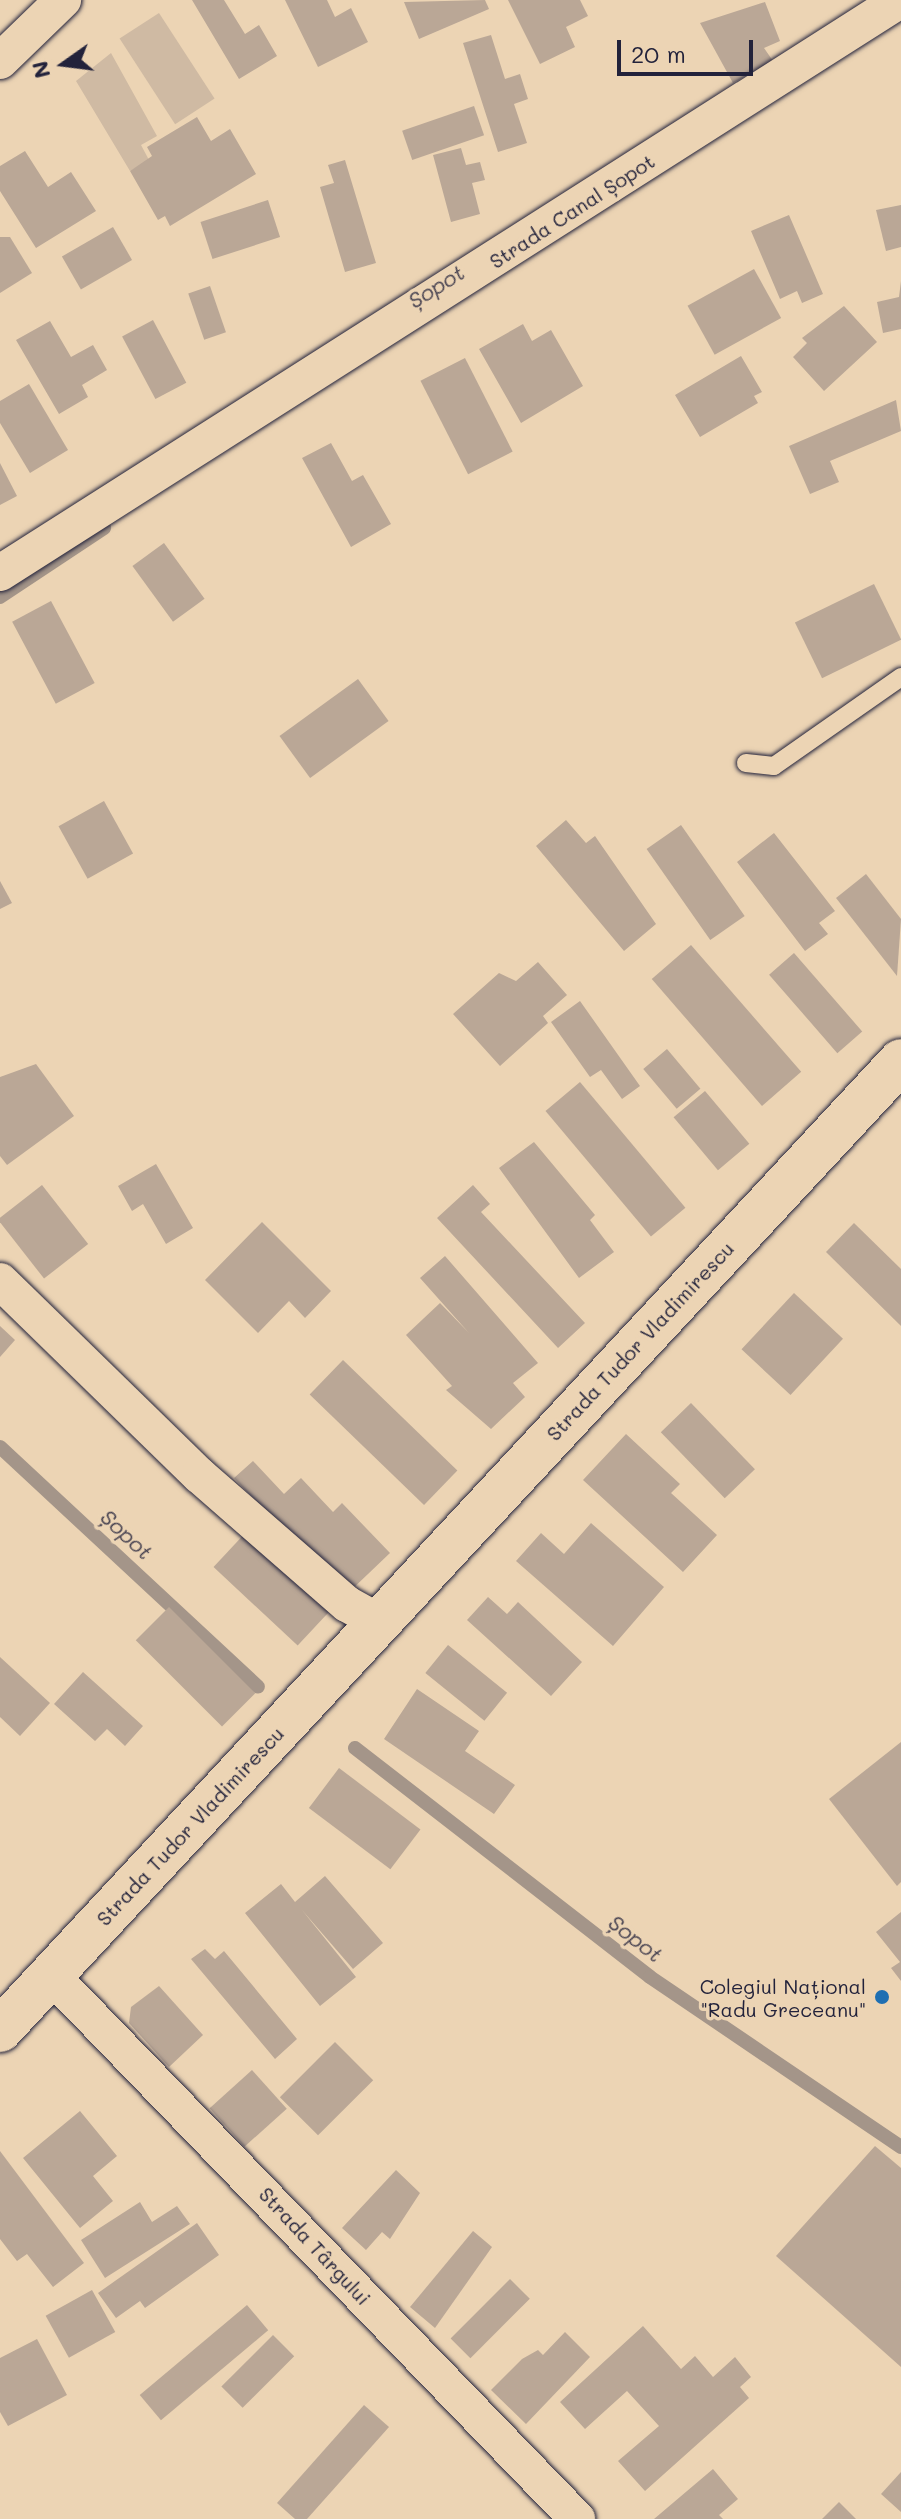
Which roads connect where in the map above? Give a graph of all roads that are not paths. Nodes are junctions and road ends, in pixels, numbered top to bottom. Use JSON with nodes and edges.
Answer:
{"nodes":[{"id":1,"x":63,"y":0,"type":"edge"},
{"id":2,"x":900,"y":0,"type":"edge"},
{"id":3,"x":0,"y":61,"type":"edge"},
{"id":4,"x":0,"y":573,"type":"edge"},
{"id":5,"x":901,"y":677,"type":"edge"},
{"id":6,"x":746,"y":763,"type":"dead end"},
{"id":7,"x":901,"y":1061,"type":"edge"},
{"id":8,"x":0,"y":1281,"type":"edge"},
{"id":9,"x":380,"y":1622,"type":"junction"},
{"id":10,"x":51,"y":1975,"type":"junction"},
{"id":11,"x":0,"y":2030,"type":"edge"},
{"id":12,"x":577,"y":2519,"type":"edge"}],
"edges":[{"from":1,"to":3,"type":"street"},
{"from":2,"to":4,"type":"street","name":"Strada Canal Șopot"},
{"from":5,"to":6,"type":"lane"},
{"from":7,"to":9,"type":"main road","name":"Strada Tudor Vladimirescu"},
{"from":8,"to":9,"type":"street"},
{"from":9,"to":10,"type":"main road","name":"Strada Tudor Vladimirescu"},
{"from":10,"to":11,"type":"main road","name":"Strada Tudor Vladimirescu"},
{"from":10,"to":12,"type":"street","name":"Strada Târgului"}]}
